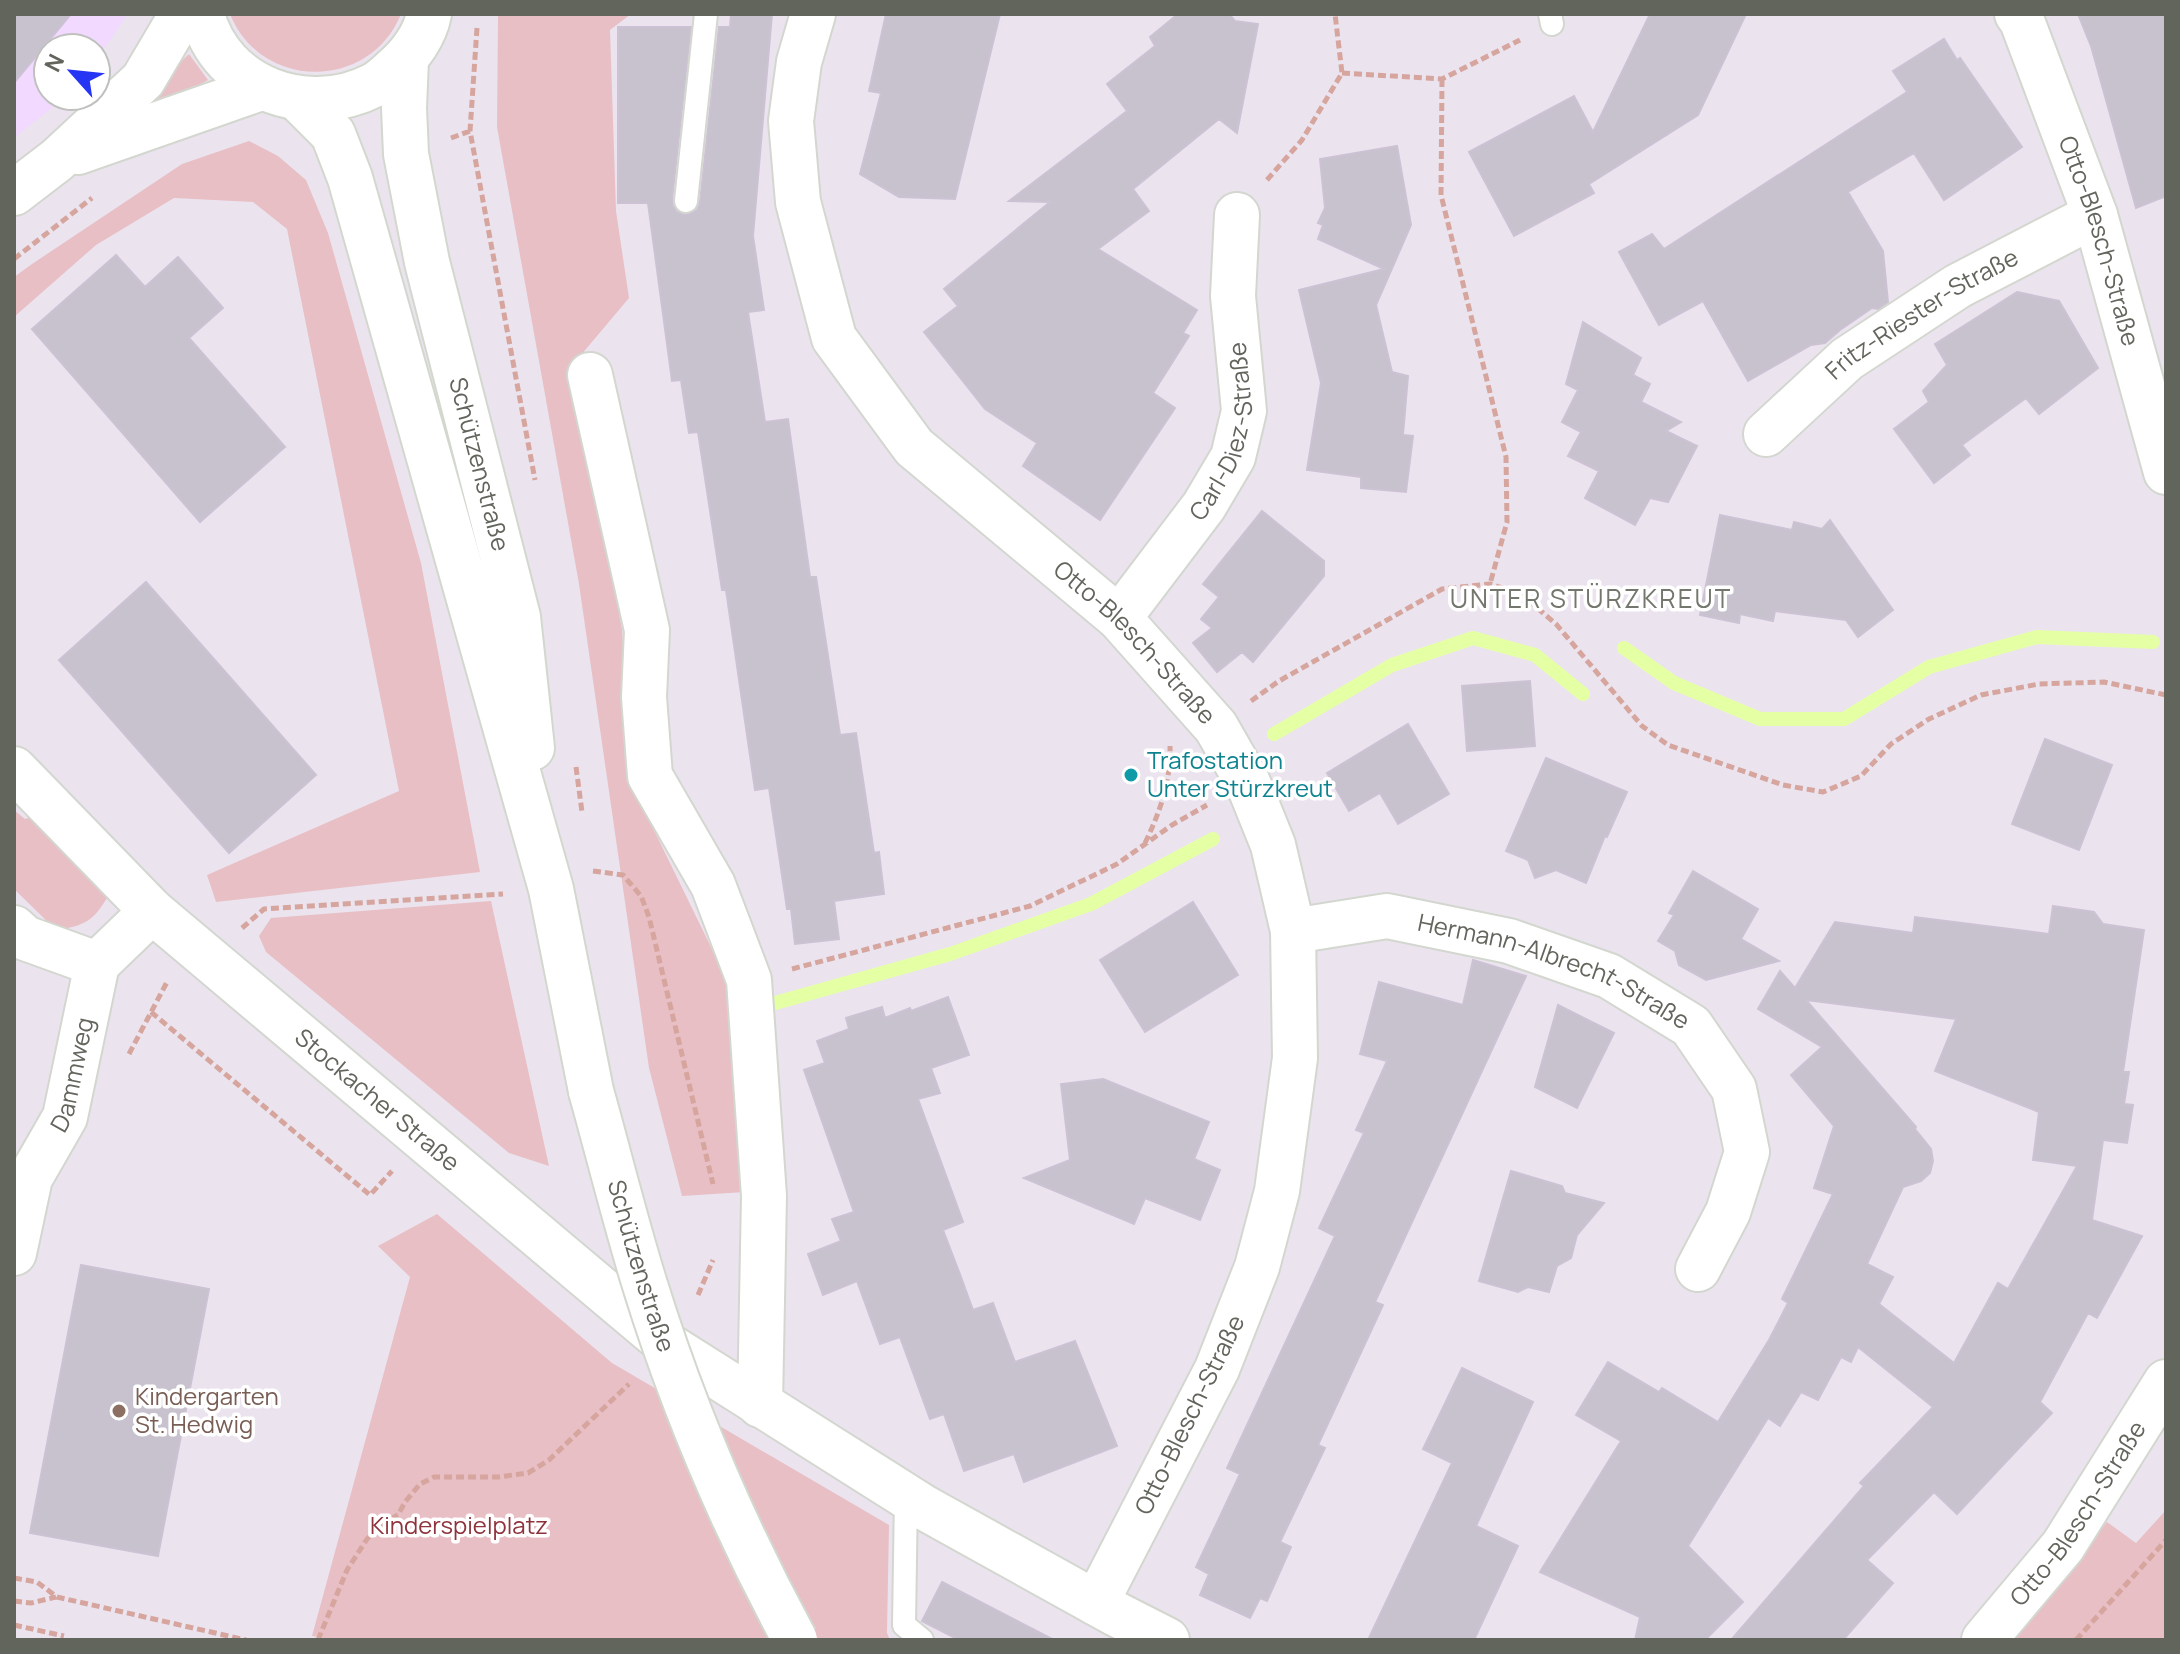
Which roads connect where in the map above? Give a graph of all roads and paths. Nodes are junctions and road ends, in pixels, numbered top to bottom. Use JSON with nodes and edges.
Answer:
{"nodes":[{"id":1,"x":182,"y":14,"type":"edge"},
{"id":2,"x":202,"y":14,"type":"edge"},
{"id":3,"x":429,"y":14,"type":"edge"},
{"id":4,"x":478,"y":14,"type":"edge"},
{"id":5,"x":706,"y":14,"type":"edge"},
{"id":6,"x":813,"y":14,"type":"edge"},
{"id":7,"x":1335,"y":14,"type":"edge"},
{"id":8,"x":2017,"y":14,"type":"edge"},
{"id":9,"x":1551,"y":19,"type":"edge"},
{"id":10,"x":406,"y":59,"type":"junction"},
{"id":11,"x":1342,"y":73,"type":"junction"},
{"id":12,"x":1442,"y":79,"type":"junction"},
{"id":13,"x":280,"y":94,"type":"junction"},
{"id":14,"x":470,"y":131,"type":"dead end"},
{"id":15,"x":57,"y":160,"type":"junction"},
{"id":16,"x":14,"y":193,"type":"edge"},
{"id":17,"x":96,"y":196,"type":"dead end"},
{"id":18,"x":686,"y":201,"type":"dead end"},
{"id":19,"x":1237,"y":215,"type":"joint"},
{"id":20,"x":2095,"y":215,"type":"junction"},
{"id":21,"x":14,"y":259,"type":"edge"},
{"id":22,"x":590,"y":375,"type":"dead end"},
{"id":23,"x":1766,"y":434,"type":"dead end"},
{"id":24,"x":2166,"y":472,"type":"edge"},
{"id":25,"x":1490,"y":584,"type":"junction"},
{"id":26,"x":1119,"y":618,"type":"junction"},
{"id":27,"x":1162,"y":666,"type":"junction"},
{"id":28,"x":1279,"y":681,"type":"dead end"},
{"id":29,"x":2166,"y":695,"type":"edge"},
{"id":30,"x":14,"y":769,"type":"edge"},
{"id":31,"x":1248,"y":783,"type":"junction"},
{"id":32,"x":1145,"y":844,"type":"junction"},
{"id":33,"x":568,"y":872,"type":"junction"},
{"id":34,"x":503,"y":894,"type":"dead end"},
{"id":35,"x":152,"y":911,"type":"junction"},
{"id":36,"x":14,"y":928,"type":"edge"},
{"id":37,"x":1293,"y":931,"type":"junction"},
{"id":38,"x":198,"y":950,"type":"junction"},
{"id":39,"x":97,"y":964,"type":"junction"},
{"id":40,"x":749,"y":980,"type":"junction"},
{"id":41,"x":151,"y":1012,"type":"junction"},
{"id":42,"x":128,"y":1056,"type":"dead end"},
{"id":43,"x":421,"y":1138,"type":"junction"},
{"id":44,"x":22,"y":1176,"type":"edge"},
{"id":45,"x":716,"y":1195,"type":"dead end"},
{"id":46,"x":715,"y":1250,"type":"dead end"},
{"id":47,"x":14,"y":1253,"type":"edge"},
{"id":48,"x":1698,"y":1269,"type":"dead end"},
{"id":49,"x":669,"y":1346,"type":"junction"},
{"id":50,"x":2166,"y":1382,"type":"edge"},
{"id":51,"x":760,"y":1405,"type":"junction"},
{"id":52,"x":906,"y":1495,"type":"junction"},
{"id":53,"x":2166,"y":1540,"type":"edge"},
{"id":54,"x":14,"y":1578,"type":"edge"},
{"id":55,"x":57,"y":1597,"type":"junction"},
{"id":56,"x":14,"y":1601,"type":"edge"},
{"id":57,"x":1096,"y":1603,"type":"junction"},
{"id":58,"x":14,"y":1625,"type":"edge"},
{"id":59,"x":64,"y":1636,"type":"dead end"},
{"id":60,"x":246,"y":1640,"type":"edge"},
{"id":61,"x":318,"y":1640,"type":"edge"},
{"id":62,"x":795,"y":1640,"type":"edge"},
{"id":63,"x":922,"y":1640,"type":"edge"},
{"id":64,"x":1167,"y":1640,"type":"edge"},
{"id":65,"x":1984,"y":1640,"type":"edge"},
{"id":66,"x":2076,"y":1640,"type":"edge"}],
"edges":[{"from":1,"to":15,"type":"street"},
{"from":2,"to":13,"type":"street","name":"Schützenstraße"},
{"from":3,"to":10,"type":"street"},
{"from":4,"to":14,"type":"path"},
{"from":5,"to":18,"type":"lane"},
{"from":6,"to":26,"type":"street","name":"Otto-Blesch-Straße"},
{"from":7,"to":11,"type":"path"},
{"from":8,"to":20,"type":"street","name":"Otto-Blesch-Straße"},
{"from":9,"to":12,"type":"path"},
{"from":10,"to":13,"type":"street"},
{"from":10,"to":33,"type":"street","name":"Schützenstraße"},
{"from":11,"to":12,"type":"path"},
{"from":11,"to":19,"type":"path"},
{"from":12,"to":25,"type":"path"},
{"from":13,"to":15,"type":"street"},
{"from":13,"to":33,"type":"street","name":"Schützenstraße"},
{"from":15,"to":16,"type":"street"},
{"from":17,"to":21,"type":"path"},
{"from":19,"to":26,"type":"street","name":"Carl-Diez-Straße"},
{"from":20,"to":23,"type":"street","name":"Fritz-Riester-Straße"},
{"from":20,"to":24,"type":"street","name":"Otto-Blesch-Straße"},
{"from":22,"to":40,"type":"street"},
{"from":25,"to":28,"type":"path"},
{"from":25,"to":29,"type":"path"},
{"from":26,"to":27,"type":"street","name":"Otto-Blesch-Straße"},
{"from":27,"to":31,"type":"street","name":"Otto-Blesch-Straße"},
{"from":27,"to":32,"type":"path"},
{"from":30,"to":35,"type":"street","name":"Stockacher Straße"},
{"from":31,"to":32,"type":"path"},
{"from":31,"to":37,"type":"street","name":"Otto-Blesch-Straße"},
{"from":32,"to":40,"type":"path"},
{"from":33,"to":45,"type":"path"},
{"from":33,"to":62,"type":"street","name":"Schützenstraße","bridge":true},
{"from":34,"to":38,"type":"path"},
{"from":35,"to":38,"type":"street","name":"Stockacher Straße"},
{"from":35,"to":39,"type":"street"},
{"from":36,"to":39,"type":"street"},
{"from":37,"to":48,"type":"street","name":"Hermann-Albrecht-Straße"},
{"from":37,"to":57,"type":"street","name":"Otto-Blesch-Straße"},
{"from":38,"to":41,"type":"path"},
{"from":38,"to":43,"type":"street","name":"Stockacher Straße"},
{"from":39,"to":44,"type":"street","name":"Dammweg"},
{"from":40,"to":51,"type":"street"},
{"from":41,"to":42,"type":"path"},
{"from":41,"to":43,"type":"path"},
{"from":43,"to":49,"type":"street","name":"Stockacher Straße"},
{"from":44,"to":47,"type":"street","name":"Dammweg"},
{"from":46,"to":49,"type":"path"},
{"from":49,"to":51,"type":"street","name":"Stockacher Straße"},
{"from":49,"to":61,"type":"path"},
{"from":50,"to":65,"type":"street","name":"Otto-Blesch-Straße"},
{"from":51,"to":52,"type":"street"},
{"from":52,"to":57,"type":"street"},
{"from":52,"to":63,"type":"lane"},
{"from":53,"to":66,"type":"path"},
{"from":54,"to":55,"type":"path"},
{"from":55,"to":56,"type":"path"},
{"from":55,"to":60,"type":"path"},
{"from":57,"to":64,"type":"street"},
{"from":58,"to":59,"type":"path"}]}
